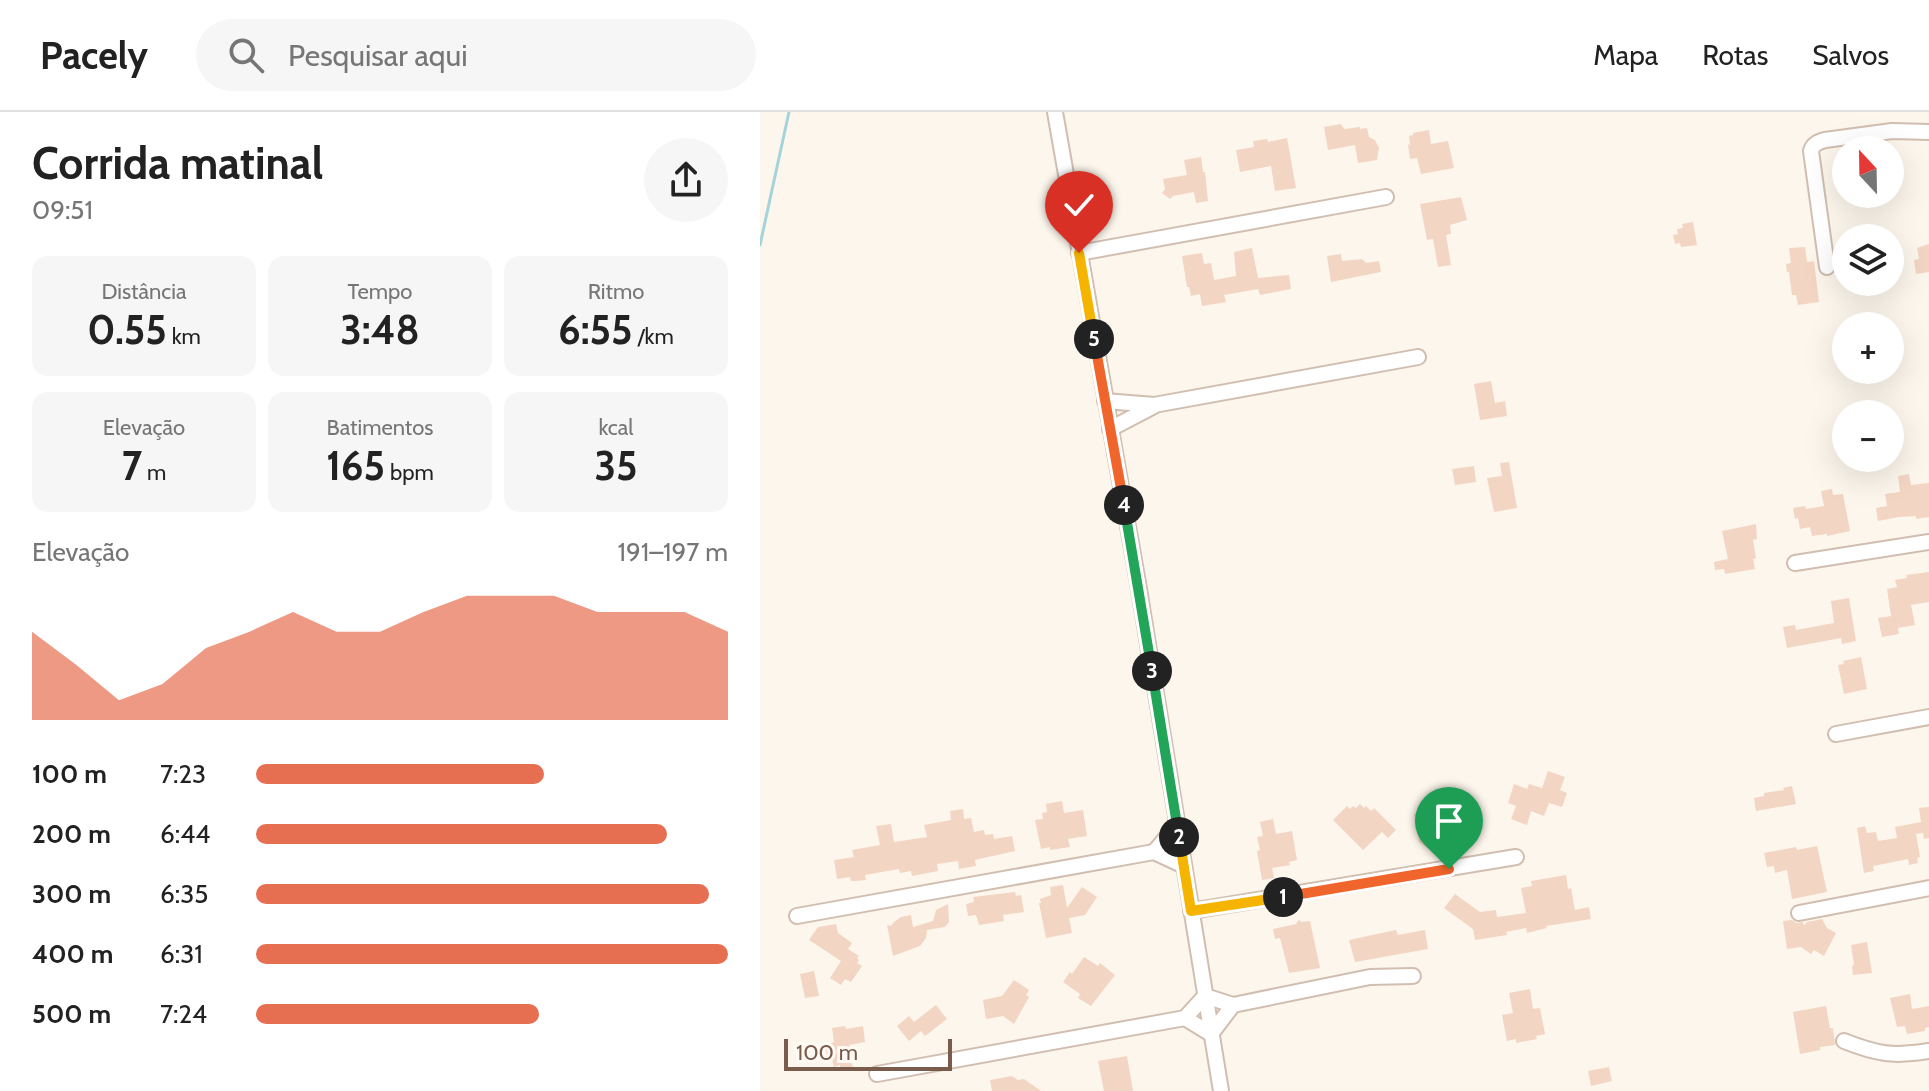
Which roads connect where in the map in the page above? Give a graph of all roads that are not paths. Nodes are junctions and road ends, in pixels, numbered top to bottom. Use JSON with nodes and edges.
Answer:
{"nodes":[{"id":1,"x":1055,"y":112,"type":"edge"},
{"id":2,"x":1929,"y":132,"type":"edge"},
{"id":3,"x":1386,"y":197,"type":"dead end"},
{"id":4,"x":1079,"y":253,"type":"junction"},
{"id":5,"x":1827,"y":267,"type":"dead end"},
{"id":6,"x":1418,"y":357,"type":"dead end"},
{"id":7,"x":1105,"y":401,"type":"junction"},
{"id":8,"x":1154,"y":405,"type":"junction"},
{"id":9,"x":1110,"y":429,"type":"junction"},
{"id":10,"x":1929,"y":542,"type":"edge"},
{"id":11,"x":1795,"y":563,"type":"dead end"},
{"id":12,"x":1929,"y":717,"type":"edge"},
{"id":13,"x":1836,"y":734,"type":"dead end"},
{"id":14,"x":1177,"y":825,"type":"junction"},
{"id":15,"x":1154,"y":852,"type":"junction"},
{"id":16,"x":1516,"y":857,"type":"dead end"},
{"id":17,"x":1184,"y":866,"type":"junction"},
{"id":18,"x":1929,"y":888,"type":"edge"},
{"id":19,"x":1191,"y":911,"type":"junction"},
{"id":20,"x":1799,"y":913,"type":"dead end"},
{"id":21,"x":797,"y":916,"type":"dead end"},
{"id":22,"x":1413,"y":976,"type":"dead end"},
{"id":23,"x":1205,"y":996,"type":"junction"},
{"id":24,"x":1233,"y":1005,"type":"junction"},
{"id":25,"x":1185,"y":1018,"type":"junction"},
{"id":26,"x":1211,"y":1034,"type":"junction"},
{"id":27,"x":1844,"y":1041,"type":"dead end"},
{"id":28,"x":1929,"y":1051,"type":"edge"},
{"id":29,"x":877,"y":1074,"type":"dead end"},
{"id":30,"x":1221,"y":1091,"type":"edge"}],
"edges":[{"from":1,"to":4,"type":"street"},
{"from":2,"to":5,"type":"street"},
{"from":3,"to":4,"type":"street"},
{"from":4,"to":7,"type":"street"},
{"from":6,"to":8,"type":"street"},
{"from":7,"to":8,"type":"street"},
{"from":7,"to":9,"type":"street"},
{"from":8,"to":9,"type":"street"},
{"from":9,"to":14,"type":"street"},
{"from":10,"to":11,"type":"street"},
{"from":12,"to":13,"type":"street"},
{"from":14,"to":15,"type":"street"},
{"from":14,"to":17,"type":"street"},
{"from":15,"to":17,"type":"street"},
{"from":15,"to":21,"type":"street"},
{"from":16,"to":19,"type":"street"},
{"from":17,"to":19,"type":"street"},
{"from":18,"to":20,"type":"street"},
{"from":19,"to":23,"type":"street"},
{"from":22,"to":24,"type":"street"},
{"from":23,"to":24,"type":"street"},
{"from":23,"to":25,"type":"street"},
{"from":23,"to":26,"type":"street"},
{"from":24,"to":26,"type":"street"},
{"from":25,"to":26,"type":"street"},
{"from":25,"to":29,"type":"street"},
{"from":26,"to":30,"type":"street"},
{"from":27,"to":28,"type":"street"}]}
